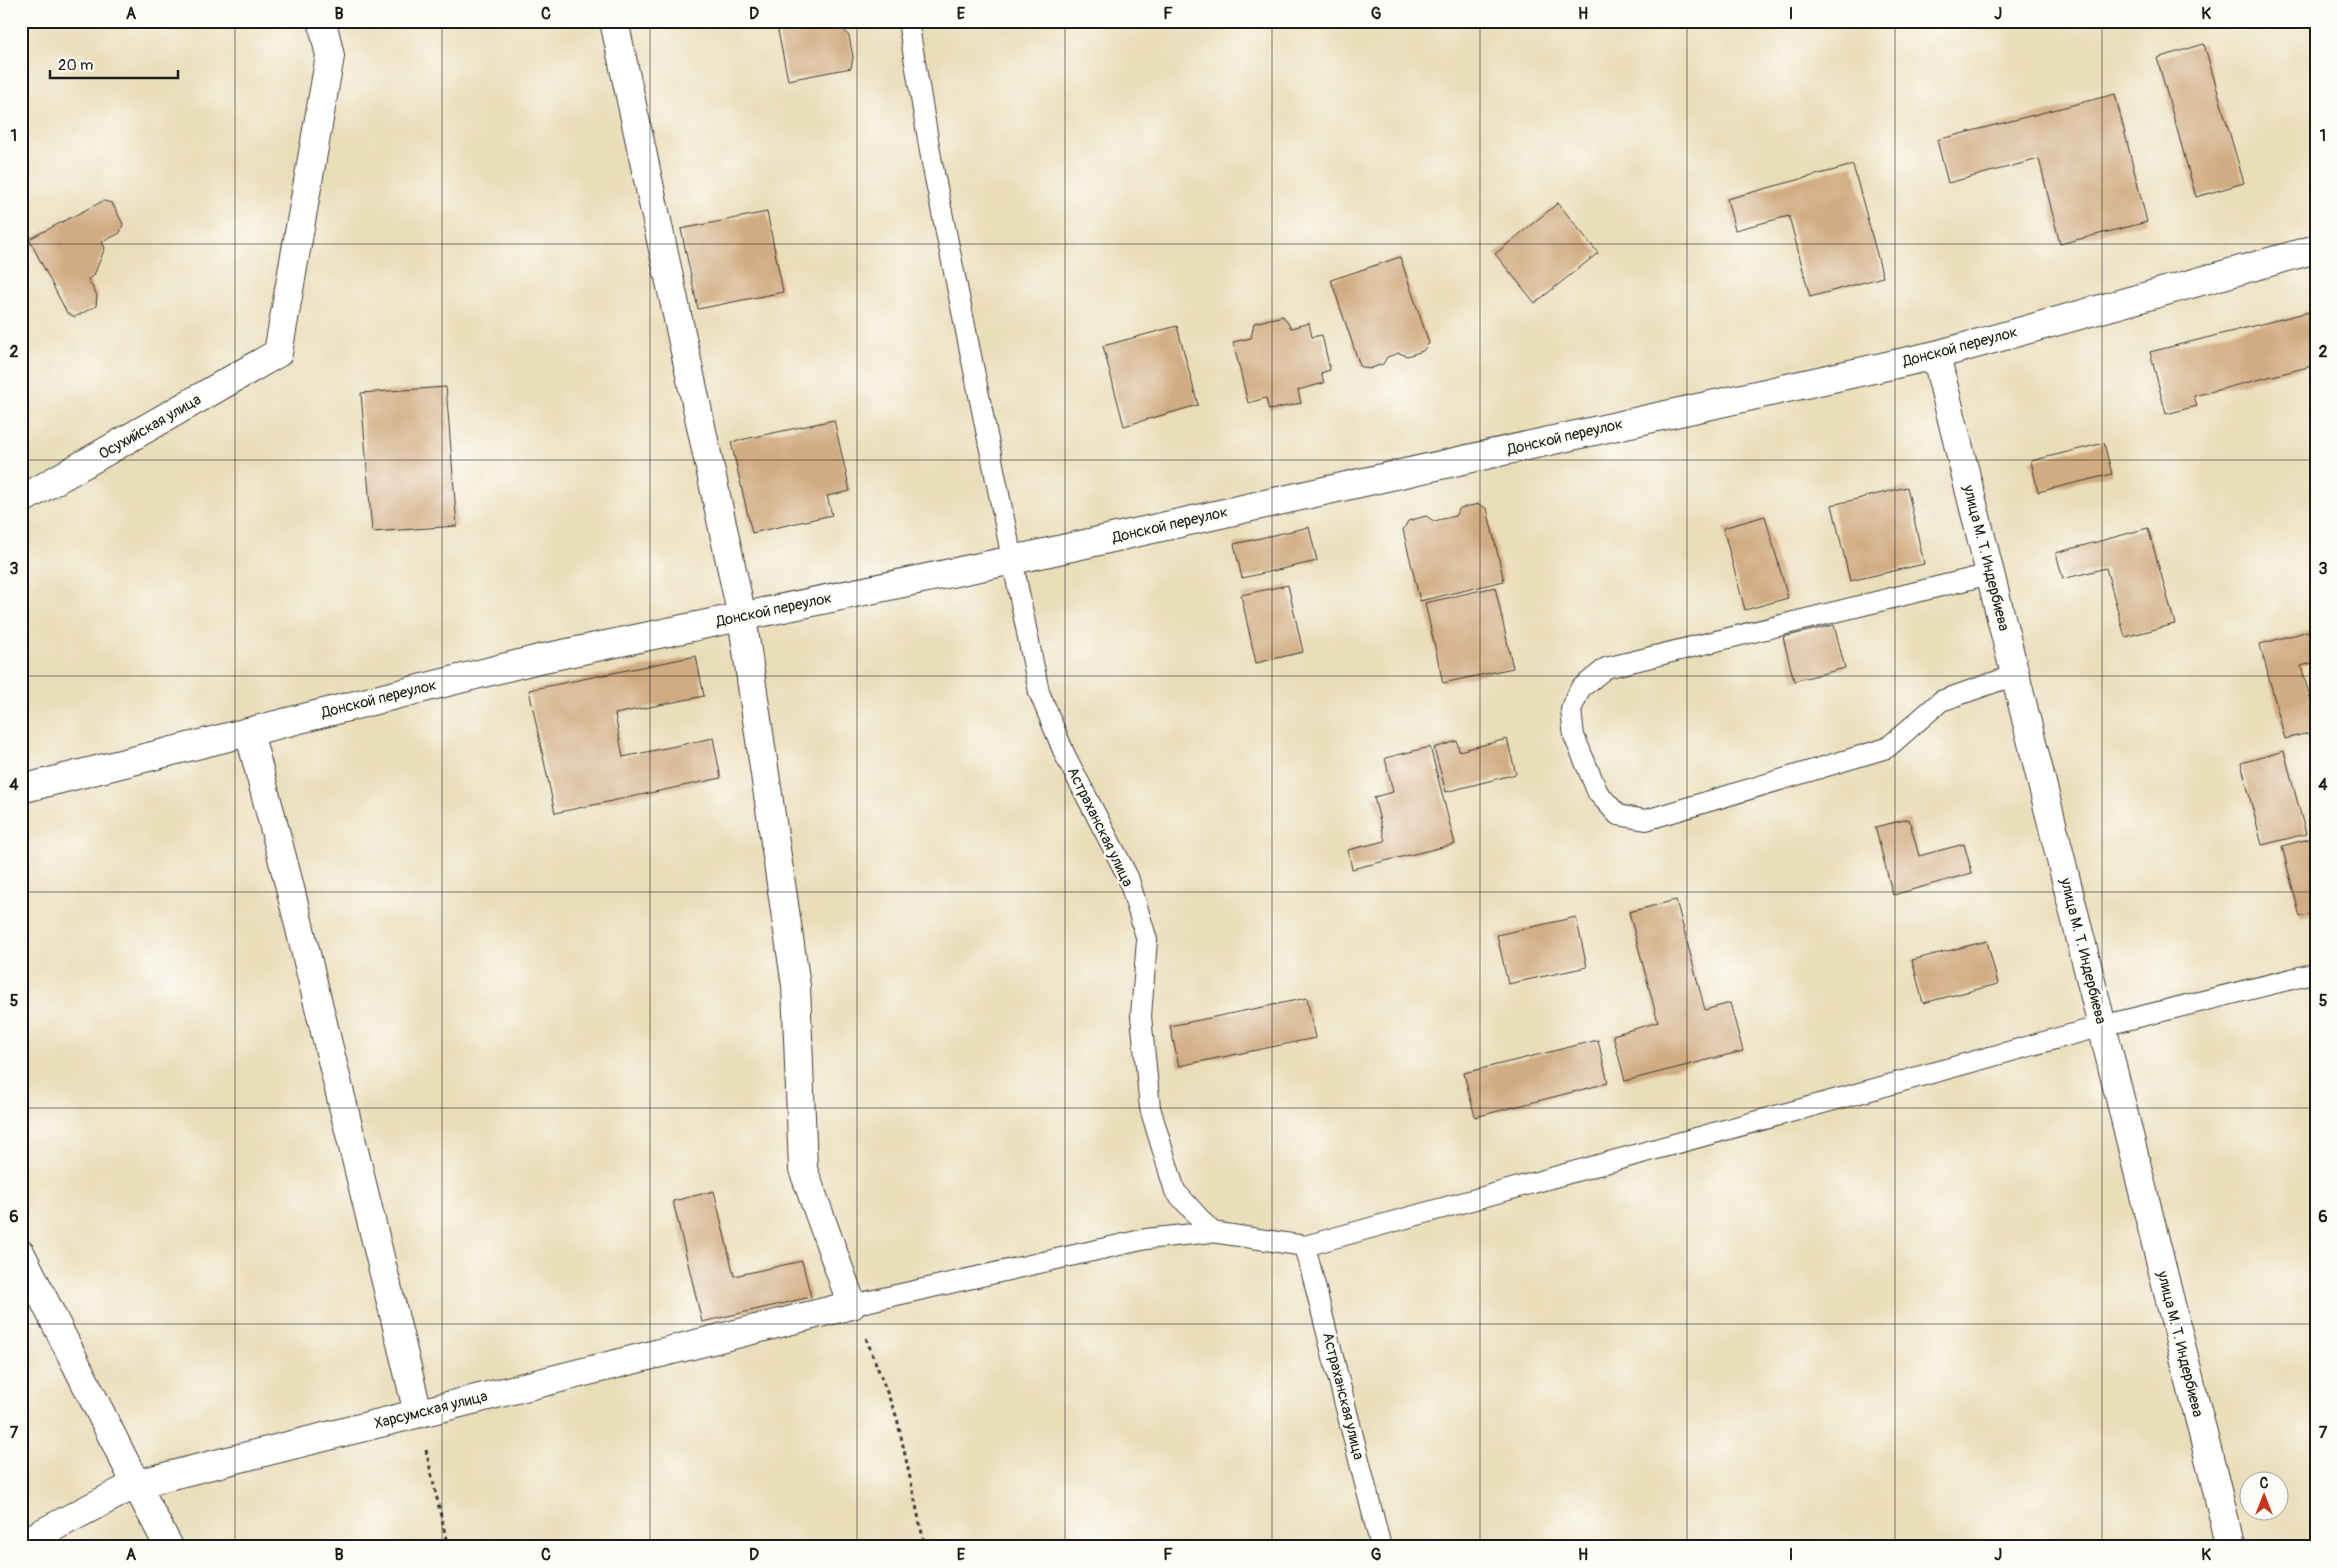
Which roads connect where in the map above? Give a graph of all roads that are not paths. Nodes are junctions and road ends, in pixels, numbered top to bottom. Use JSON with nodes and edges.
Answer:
{"nodes":[{"id":1,"x":322,"y":21,"type":"edge"},
{"id":2,"x":614,"y":21,"type":"edge"},
{"id":3,"x":908,"y":21,"type":"edge"},
{"id":4,"x":2316,"y":249,"type":"edge"},
{"id":5,"x":1936,"y":354,"type":"junction"},
{"id":6,"x":21,"y":500,"type":"edge"},
{"id":7,"x":1014,"y":560,"type":"junction"},
{"id":8,"x":1990,"y":574,"type":"junction"},
{"id":9,"x":742,"y":617,"type":"junction"},
{"id":10,"x":2014,"y":675,"type":"junction"},
{"id":11,"x":249,"y":732,"type":"junction"},
{"id":12,"x":21,"y":789,"type":"edge"},
{"id":13,"x":2316,"y":973,"type":"edge"},
{"id":14,"x":2102,"y":1026,"type":"junction"},
{"id":15,"x":1212,"y":1232,"type":"junction"},
{"id":16,"x":1305,"y":1246,"type":"junction"},
{"id":17,"x":21,"y":1254,"type":"edge"},
{"id":18,"x":852,"y":1305,"type":"junction"},
{"id":19,"x":418,"y":1413,"type":"junction"},
{"id":20,"x":136,"y":1484,"type":"junction"},
{"id":21,"x":21,"y":1544,"type":"edge"},
{"id":22,"x":169,"y":1547,"type":"edge"},
{"id":23,"x":1381,"y":1547,"type":"edge"},
{"id":24,"x":2230,"y":1547,"type":"edge"}],
"edges":[{"from":1,"to":6,"type":"street","name":"Осухийская улица"},
{"from":2,"to":9,"type":"street"},
{"from":3,"to":7,"type":"lane","name":"Астраханская улица"},
{"from":4,"to":5,"type":"street","name":"Донской переулок"},
{"from":5,"to":7,"type":"street","name":"Донской переулок"},
{"from":5,"to":8,"type":"street","name":"улица М. Т. Индербиева"},
{"from":7,"to":9,"type":"street","name":"Донской переулок"},
{"from":7,"to":15,"type":"lane","name":"Астраханская улица"},
{"from":8,"to":10,"type":"street","name":"улица М. Т. Индербиева"},
{"from":8,"to":10,"type":"lane"},
{"from":9,"to":11,"type":"street","name":"Донской переулок"},
{"from":9,"to":18,"type":"street"},
{"from":10,"to":14,"type":"street","name":"улица М. Т. Индербиева"},
{"from":11,"to":12,"type":"street","name":"Донской переулок"},
{"from":11,"to":19,"type":"street"},
{"from":13,"to":14,"type":"lane"},
{"from":14,"to":16,"type":"lane"},
{"from":14,"to":24,"type":"street","name":"улица М. Т. Индербиева"},
{"from":15,"to":16,"type":"lane"},
{"from":15,"to":18,"type":"lane"},
{"from":16,"to":23,"type":"lane","name":"Астраханская улица"},
{"from":17,"to":20,"type":"street"},
{"from":18,"to":19,"type":"street","name":"Харсумская улица"},
{"from":19,"to":20,"type":"street","name":"Харсумская улица"},
{"from":20,"to":21,"type":"street","name":"Харсумская улица"},
{"from":20,"to":22,"type":"street"}]}
